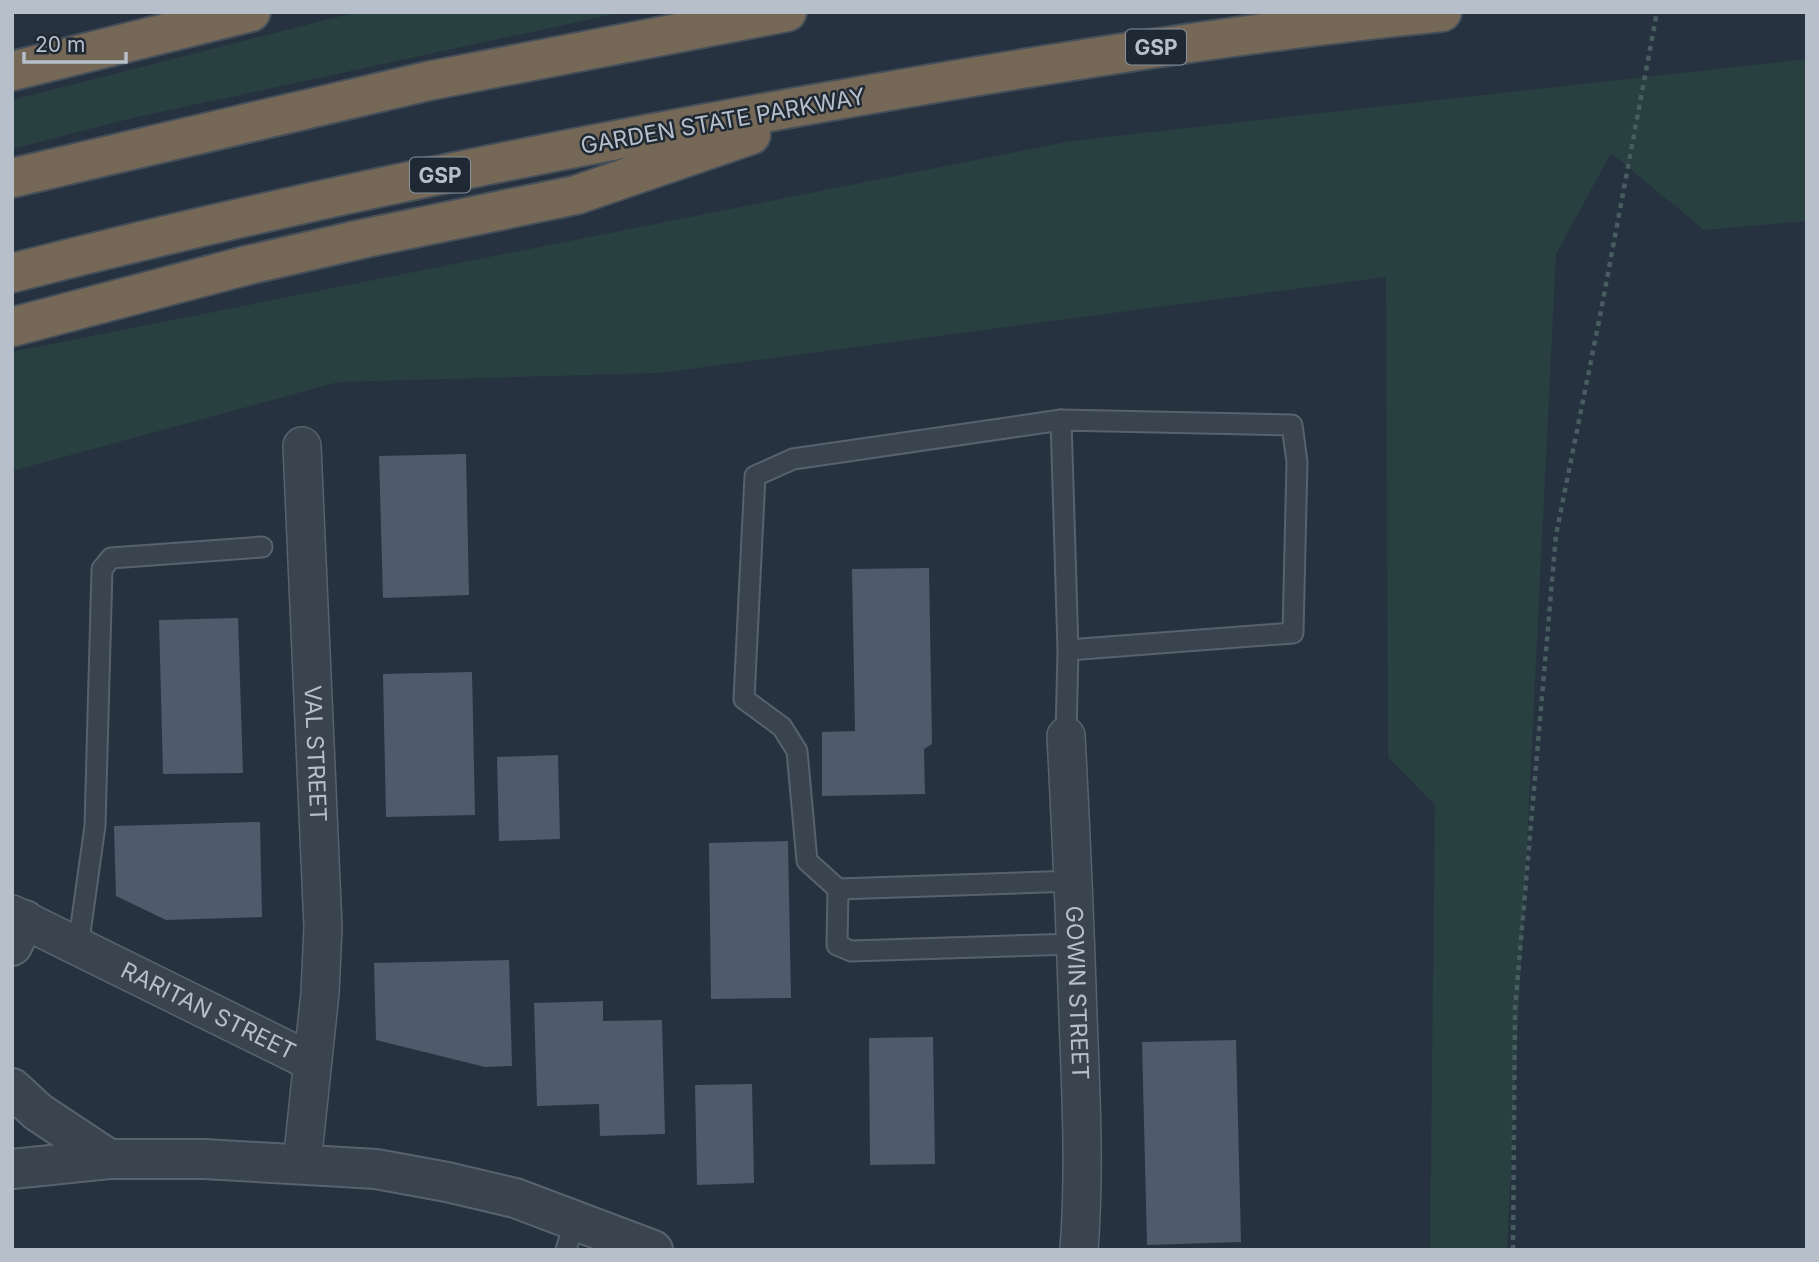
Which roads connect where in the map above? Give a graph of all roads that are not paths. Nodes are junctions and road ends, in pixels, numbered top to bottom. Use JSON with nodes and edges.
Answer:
{"nodes":[{"id":1,"x":251,"y":12,"type":"edge"},
{"id":2,"x":787,"y":12,"type":"edge"},
{"id":3,"x":1441,"y":12,"type":"edge"},
{"id":4,"x":12,"y":71,"type":"edge"},
{"id":5,"x":872,"y":94,"type":"junction"},
{"id":6,"x":12,"y":178,"type":"edge"},
{"id":7,"x":12,"y":273,"type":"edge"},
{"id":8,"x":12,"y":327,"type":"edge"},
{"id":9,"x":1061,"y":421,"type":"junction"},
{"id":10,"x":302,"y":446,"type":"dead end"},
{"id":11,"x":262,"y":547,"type":"dead end"},
{"id":12,"x":1068,"y":650,"type":"junction"},
{"id":13,"x":1066,"y":736,"type":"joint"},
{"id":14,"x":1074,"y":881,"type":"junction"},
{"id":15,"x":838,"y":889,"type":"junction"},
{"id":16,"x":17,"y":927,"type":"edge"},
{"id":17,"x":1076,"y":944,"type":"junction"},
{"id":18,"x":78,"y":947,"type":"junction"},
{"id":19,"x":312,"y":1062,"type":"junction"},
{"id":20,"x":12,"y":1088,"type":"edge"},
{"id":21,"x":109,"y":1159,"type":"junction"},
{"id":22,"x":302,"y":1163,"type":"junction"},
{"id":23,"x":12,"y":1169,"type":"edge"},
{"id":24,"x":570,"y":1235,"type":"edge"},
{"id":25,"x":653,"y":1250,"type":"edge"},
{"id":26,"x":1079,"y":1250,"type":"edge"}],
"edges":[{"from":1,"to":4,"type":"highway"},
{"from":2,"to":6,"type":"highway"},
{"from":3,"to":5,"type":"highway","name":"GARDEN STATE PARKWAY","number":"GSP"},
{"from":5,"to":7,"type":"highway","name":"GARDEN STATE PARKWAY","number":"GSP"},
{"from":5,"to":8,"type":"highway"},
{"from":9,"to":12,"type":"lane"},
{"from":9,"to":12,"type":"lane"},
{"from":9,"to":15,"type":"lane"},
{"from":10,"to":19,"type":"street","name":"VAL STREET"},
{"from":11,"to":18,"type":"lane"},
{"from":12,"to":13,"type":"lane"},
{"from":13,"to":14,"type":"street","name":"GOWIN STREET"},
{"from":14,"to":15,"type":"lane"},
{"from":14,"to":17,"type":"street","name":"GOWIN STREET"},
{"from":15,"to":17,"type":"lane"},
{"from":16,"to":18,"type":"street","name":"RARITAN STREET"},
{"from":17,"to":26,"type":"street","name":"GOWIN STREET"},
{"from":18,"to":19,"type":"street","name":"RARITAN STREET"},
{"from":19,"to":22,"type":"street","name":"RARITAN STREET"},
{"from":20,"to":21,"type":"street"},
{"from":21,"to":22,"type":"street"},
{"from":21,"to":23,"type":"street"},
{"from":22,"to":24,"type":"street"},
{"from":24,"to":25,"type":"street"}]}
